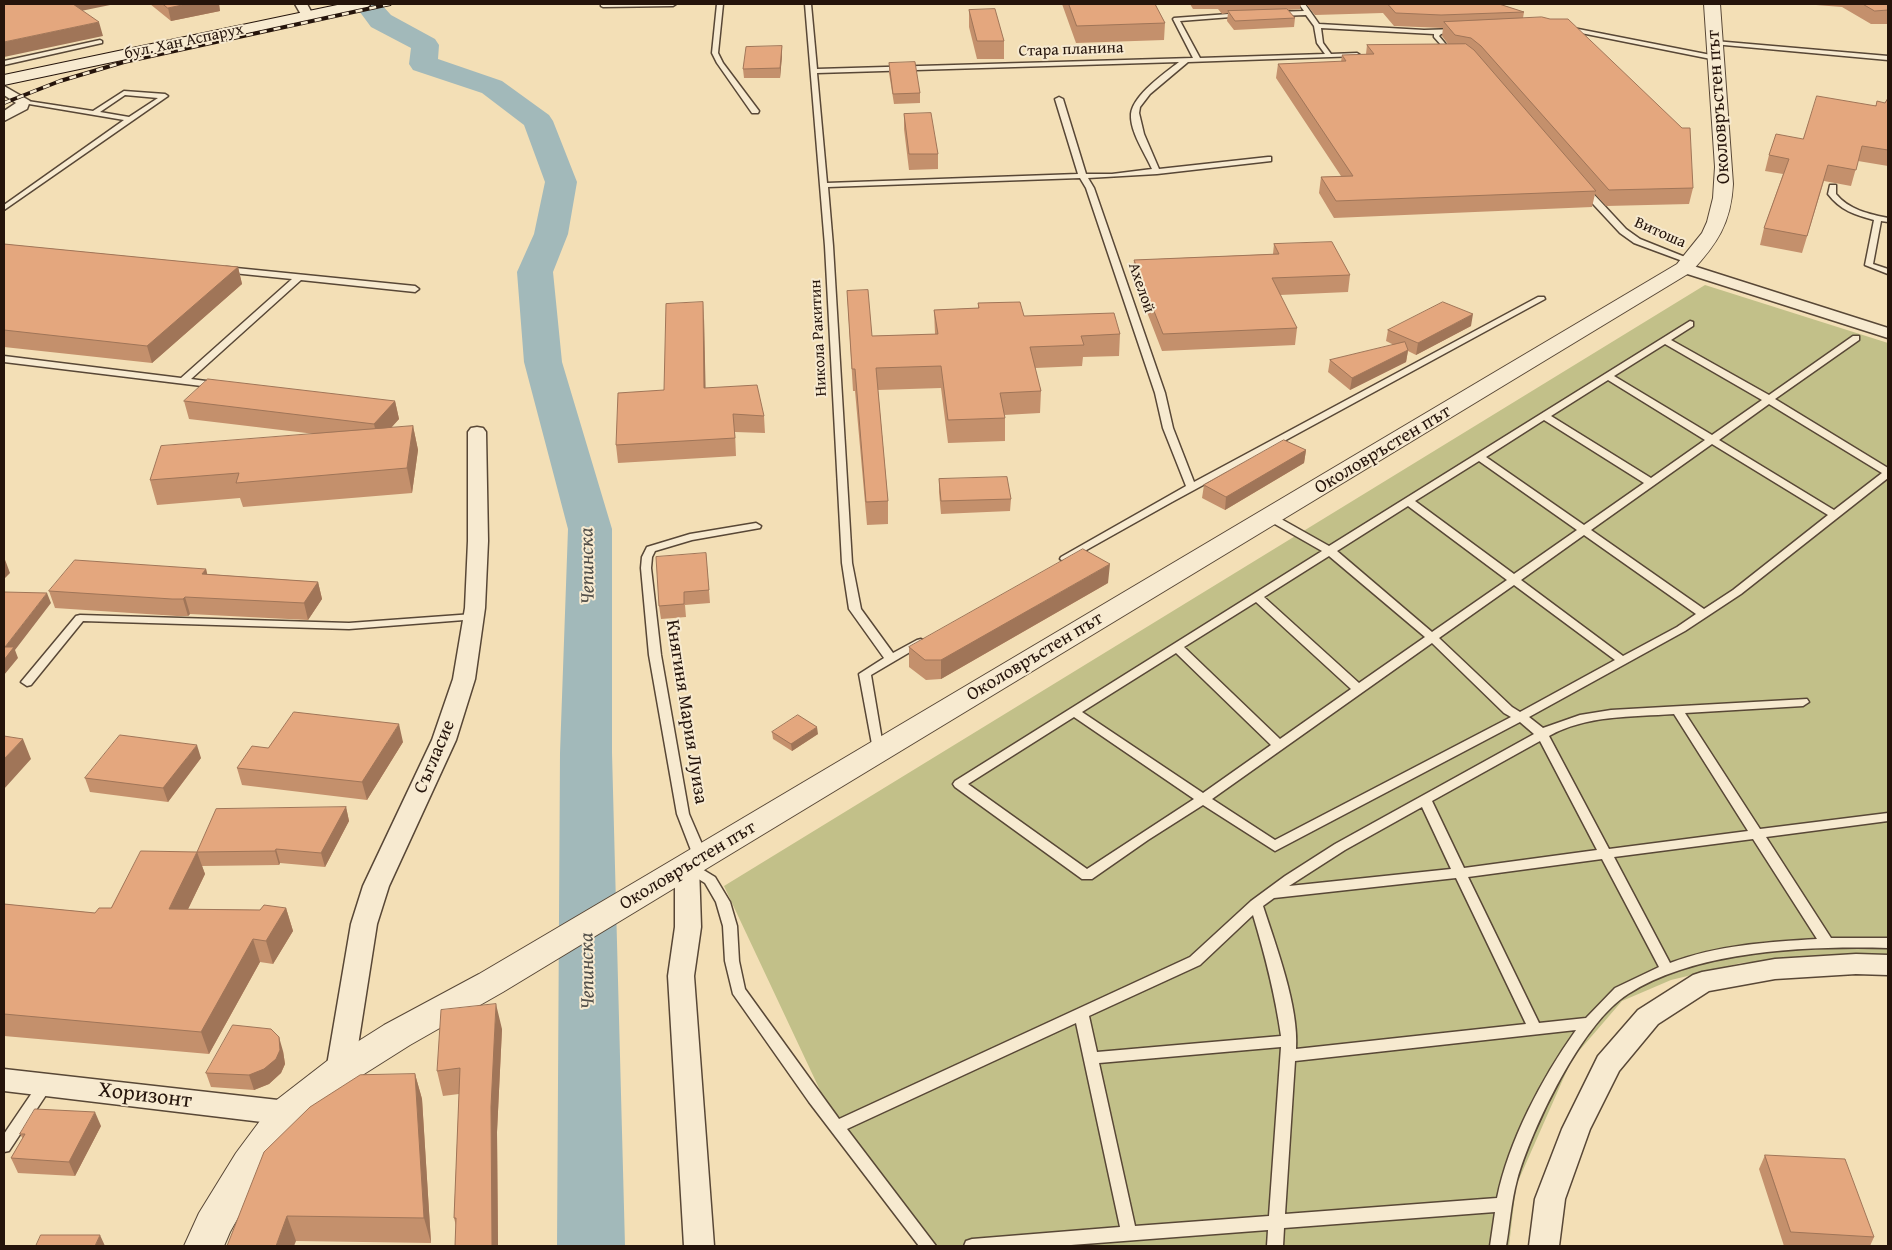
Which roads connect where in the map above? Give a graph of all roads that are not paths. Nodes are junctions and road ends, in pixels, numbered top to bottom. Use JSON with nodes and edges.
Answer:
{"nodes":[{"id":1,"x":363,"y":4,"type":"edge"},
{"id":2,"x":673,"y":4,"type":"edge"},
{"id":3,"x":720,"y":4,"type":"edge"},
{"id":4,"x":808,"y":4,"type":"edge"},
{"id":5,"x":1302,"y":4,"type":"edge"},
{"id":6,"x":1712,"y":4,"type":"edge"},
{"id":7,"x":603,"y":5,"type":"dead end"},
{"id":8,"x":304,"y":10,"type":"edge"},
{"id":9,"x":1308,"y":13,"type":"junction"},
{"id":10,"x":1272,"y":14,"type":"edge"},
{"id":11,"x":1254,"y":15,"type":"edge"},
{"id":12,"x":1317,"y":26,"type":"junction"},
{"id":13,"x":1563,"y":28,"type":"edge"},
{"id":14,"x":1468,"y":30,"type":"edge"},
{"id":15,"x":1439,"y":32,"type":"junction"},
{"id":16,"x":100,"y":42,"type":"edge"},
{"id":17,"x":1715,"y":51,"type":"junction"},
{"id":18,"x":1441,"y":53,"type":"edge"},
{"id":19,"x":1329,"y":55,"type":"junction"},
{"id":20,"x":1367,"y":55,"type":"edge"},
{"id":21,"x":1888,"y":58,"type":"edge"},
{"id":22,"x":1197,"y":59,"type":"junction"},
{"id":23,"x":1186,"y":60,"type":"junction"},
{"id":24,"x":4,"y":63,"type":"edge"},
{"id":25,"x":814,"y":71,"type":"junction"},
{"id":26,"x":4,"y":80,"type":"edge"},
{"id":27,"x":4,"y":90,"type":"edge"},
{"id":28,"x":1059,"y":99,"type":"dead end"},
{"id":29,"x":23,"y":101,"type":"junction"},
{"id":30,"x":755,"y":111,"type":"dead end"},
{"id":31,"x":94,"y":113,"type":"junction"},
{"id":32,"x":4,"y":117,"type":"edge"},
{"id":33,"x":130,"y":120,"type":"junction"},
{"id":34,"x":1268,"y":159,"type":"dead end"},
{"id":35,"x":1157,"y":172,"type":"junction"},
{"id":36,"x":1084,"y":177,"type":"junction"},
{"id":37,"x":1577,"y":181,"type":"edge"},
{"id":38,"x":824,"y":185,"type":"junction"},
{"id":39,"x":1833,"y":187,"type":"dead end"},
{"id":40,"x":4,"y":208,"type":"edge"},
{"id":41,"x":1878,"y":218,"type":"junction"},
{"id":42,"x":1888,"y":220,"type":"edge"},
{"id":43,"x":1687,"y":265,"type":"junction"},
{"id":44,"x":220,"y":269,"type":"edge"},
{"id":45,"x":1888,"y":272,"type":"edge"},
{"id":46,"x":299,"y":277,"type":"junction"},
{"id":47,"x":415,"y":289,"type":"dead end"},
{"id":48,"x":1541,"y":298,"type":"dead end"},
{"id":49,"x":1690,"y":324,"type":"dead end"},
{"id":50,"x":1888,"y":333,"type":"edge"},
{"id":51,"x":1856,"y":338,"type":"dead end"},
{"id":52,"x":1665,"y":340,"type":"junction"},
{"id":53,"x":4,"y":359,"type":"edge"},
{"id":54,"x":1608,"y":376,"type":"junction"},
{"id":55,"x":183,"y":381,"type":"junction"},
{"id":56,"x":232,"y":387,"type":"edge"},
{"id":57,"x":1770,"y":400,"type":"junction"},
{"id":58,"x":1544,"y":416,"type":"junction"},
{"id":59,"x":478,"y":432,"type":"dead end"},
{"id":60,"x":1712,"y":440,"type":"junction"},
{"id":61,"x":1479,"y":456,"type":"junction"},
{"id":62,"x":1888,"y":472,"type":"edge"},
{"id":63,"x":1652,"y":483,"type":"junction"},
{"id":64,"x":1192,"y":487,"type":"junction"},
{"id":65,"x":1408,"y":501,"type":"junction"},
{"id":66,"x":1835,"y":515,"type":"junction"},
{"id":67,"x":1270,"y":517,"type":"junction"},
{"id":68,"x":756,"y":526,"type":"dead end"},
{"id":69,"x":1584,"y":530,"type":"junction"},
{"id":70,"x":1330,"y":551,"type":"junction"},
{"id":71,"x":1059,"y":563,"type":"edge"},
{"id":72,"x":1514,"y":580,"type":"junction"},
{"id":73,"x":1257,"y":597,"type":"junction"},
{"id":74,"x":1704,"y":614,"type":"junction"},
{"id":75,"x":473,"y":617,"type":"junction"},
{"id":76,"x":933,"y":635,"type":"edge"},
{"id":77,"x":1433,"y":638,"type":"junction"},
{"id":78,"x":1177,"y":647,"type":"junction"},
{"id":79,"x":891,"y":660,"type":"junction"},
{"id":80,"x":1623,"y":661,"type":"junction"},
{"id":81,"x":27,"y":682,"type":"dead end"},
{"id":82,"x":1358,"y":690,"type":"junction"},
{"id":83,"x":1803,"y":702,"type":"dead end"},
{"id":84,"x":1677,"y":710,"type":"junction"},
{"id":85,"x":1074,"y":712,"type":"junction"},
{"id":86,"x":1520,"y":717,"type":"junction"},
{"id":87,"x":1542,"y":734,"type":"junction"},
{"id":88,"x":1280,"y":746,"type":"junction"},
{"id":89,"x":878,"y":752,"type":"junction"},
{"id":90,"x":1424,"y":799,"type":"junction"},
{"id":91,"x":1203,"y":800,"type":"junction"},
{"id":92,"x":1888,"y":817,"type":"edge"},
{"id":93,"x":1757,"y":834,"type":"junction"},
{"id":94,"x":1606,"y":854,"type":"junction"},
{"id":95,"x":694,"y":862,"type":"junction"},
{"id":96,"x":1460,"y":873,"type":"junction"},
{"id":97,"x":1270,"y":893,"type":"junction"},
{"id":98,"x":1256,"y":904,"type":"junction"},
{"id":99,"x":1888,"y":943,"type":"edge"},
{"id":100,"x":1828,"y":944,"type":"junction"},
{"id":101,"x":1888,"y":965,"type":"edge"},
{"id":102,"x":1666,"y":968,"type":"junction"},
{"id":103,"x":1081,"y":1014,"type":"junction"},
{"id":104,"x":1590,"y":1023,"type":"junction"},
{"id":105,"x":1535,"y":1029,"type":"junction"},
{"id":106,"x":1288,"y":1049,"type":"junction"},
{"id":107,"x":1091,"y":1058,"type":"junction"},
{"id":108,"x":340,"y":1071,"type":"junction"},
{"id":109,"x":4,"y":1080,"type":"edge"},
{"id":110,"x":45,"y":1085,"type":"junction"},
{"id":111,"x":287,"y":1113,"type":"junction"},
{"id":112,"x":836,"y":1127,"type":"junction"},
{"id":113,"x":5,"y":1142,"type":"edge"},
{"id":114,"x":1506,"y":1204,"type":"junction"},
{"id":115,"x":1277,"y":1222,"type":"junction"},
{"id":116,"x":1129,"y":1234,"type":"junction"},
{"id":117,"x":204,"y":1246,"type":"edge"},
{"id":118,"x":699,"y":1246,"type":"edge"},
{"id":119,"x":928,"y":1246,"type":"edge"},
{"id":120,"x":972,"y":1246,"type":"edge"},
{"id":121,"x":1275,"y":1246,"type":"edge"},
{"id":122,"x":1498,"y":1246,"type":"edge"},
{"id":123,"x":1544,"y":1246,"type":"edge"}],
"edges":[{"from":1,"to":8,"type":"street","name":"бул. Хан Аспарух"},
{"from":2,"to":7,"type":"lane"},
{"from":3,"to":30,"type":"lane"},
{"from":4,"to":25,"type":"lane","name":"Никола Ракитин"},
{"from":5,"to":9,"type":"lane"},
{"from":6,"to":17,"type":"street","name":"Околовръстен път"},
{"from":8,"to":26,"type":"street","name":"бул. Хан Аспарух"},
{"from":9,"to":10,"type":"lane"},
{"from":9,"to":12,"type":"lane"},
{"from":11,"to":22,"type":"lane"},
{"from":12,"to":15,"type":"lane"},
{"from":12,"to":19,"type":"lane"},
{"from":13,"to":17,"type":"lane"},
{"from":14,"to":15,"type":"lane"},
{"from":15,"to":18,"type":"lane"},
{"from":16,"to":24,"type":"lane"},
{"from":17,"to":21,"type":"lane"},
{"from":17,"to":43,"type":"street","name":"Околовръстен път"},
{"from":19,"to":20,"type":"lane","name":"Стара планина"},
{"from":19,"to":22,"type":"lane","name":"Стара планина"},
{"from":22,"to":23,"type":"lane","name":"Стара планина"},
{"from":23,"to":25,"type":"lane","name":"Стара планина"},
{"from":23,"to":35,"type":"lane"},
{"from":25,"to":38,"type":"lane","name":"Никола Ракитин"},
{"from":27,"to":29,"type":"street"},
{"from":28,"to":36,"type":"lane","name":"Ахелой"},
{"from":29,"to":31,"type":"lane"},
{"from":29,"to":32,"type":"street"},
{"from":31,"to":33,"type":"lane"},
{"from":31,"to":33,"type":"lane"},
{"from":33,"to":40,"type":"lane"},
{"from":34,"to":35,"type":"lane"},
{"from":35,"to":36,"type":"lane"},
{"from":36,"to":38,"type":"lane"},
{"from":36,"to":64,"type":"lane","name":"Ахелой"},
{"from":37,"to":43,"type":"lane","name":"Витоша"},
{"from":38,"to":79,"type":"lane","name":"Никола Ракитин"},
{"from":39,"to":41,"type":"lane"},
{"from":41,"to":42,"type":"lane"},
{"from":41,"to":45,"type":"lane"},
{"from":43,"to":50,"type":"street"},
{"from":43,"to":67,"type":"street","name":"Околовръстен път"},
{"from":44,"to":46,"type":"lane"},
{"from":46,"to":47,"type":"lane"},
{"from":46,"to":55,"type":"lane"},
{"from":48,"to":64,"type":"lane"},
{"from":49,"to":52,"type":"lane"},
{"from":51,"to":57,"type":"lane"},
{"from":52,"to":54,"type":"lane"},
{"from":52,"to":57,"type":"lane"},
{"from":53,"to":55,"type":"lane"},
{"from":54,"to":58,"type":"lane"},
{"from":54,"to":60,"type":"lane"},
{"from":55,"to":56,"type":"lane"},
{"from":57,"to":60,"type":"lane"},
{"from":57,"to":62,"type":"lane"},
{"from":58,"to":61,"type":"lane"},
{"from":58,"to":63,"type":"lane"},
{"from":59,"to":75,"type":"street","name":"Съгласие"},
{"from":60,"to":63,"type":"lane"},
{"from":60,"to":66,"type":"lane"},
{"from":61,"to":65,"type":"lane"},
{"from":61,"to":69,"type":"lane"},
{"from":62,"to":66,"type":"lane"},
{"from":63,"to":69,"type":"lane"},
{"from":64,"to":71,"type":"lane"},
{"from":65,"to":70,"type":"lane"},
{"from":65,"to":72,"type":"lane"},
{"from":66,"to":74,"type":"lane"},
{"from":67,"to":70,"type":"lane"},
{"from":67,"to":89,"type":"street","name":"Околовръстен път"},
{"from":68,"to":95,"type":"lane","name":"Княгиня Мария Луиза"},
{"from":69,"to":72,"type":"lane"},
{"from":69,"to":74,"type":"lane"},
{"from":70,"to":73,"type":"lane"},
{"from":70,"to":77,"type":"lane"},
{"from":72,"to":77,"type":"lane"},
{"from":72,"to":80,"type":"lane"},
{"from":73,"to":78,"type":"lane"},
{"from":73,"to":82,"type":"lane"},
{"from":74,"to":80,"type":"lane"},
{"from":75,"to":81,"type":"lane"},
{"from":75,"to":108,"type":"street","name":"Съгласие"},
{"from":76,"to":79,"type":"lane"},
{"from":77,"to":82,"type":"lane"},
{"from":77,"to":86,"type":"lane"},
{"from":78,"to":85,"type":"lane"},
{"from":78,"to":88,"type":"lane"},
{"from":79,"to":89,"type":"lane"},
{"from":80,"to":86,"type":"lane"},
{"from":82,"to":88,"type":"lane"},
{"from":83,"to":84,"type":"lane"},
{"from":84,"to":87,"type":"lane"},
{"from":84,"to":93,"type":"lane"},
{"from":85,"to":91,"type":"lane"},
{"from":85,"to":91,"type":"lane"},
{"from":86,"to":87,"type":"lane"},
{"from":86,"to":91,"type":"lane"},
{"from":87,"to":90,"type":"lane"},
{"from":87,"to":94,"type":"lane"},
{"from":88,"to":91,"type":"lane"},
{"from":89,"to":95,"type":"street","name":"Околовръстен път"},
{"from":90,"to":96,"type":"lane"},
{"from":90,"to":97,"type":"lane"},
{"from":92,"to":93,"type":"lane"},
{"from":93,"to":94,"type":"lane"},
{"from":93,"to":100,"type":"lane"},
{"from":94,"to":96,"type":"lane"},
{"from":94,"to":102,"type":"lane"},
{"from":95,"to":108,"type":"street","name":"Околовръстен път"},
{"from":95,"to":112,"type":"lane"},
{"from":95,"to":118,"type":"street"},
{"from":96,"to":97,"type":"lane"},
{"from":96,"to":105,"type":"lane"},
{"from":97,"to":98,"type":"lane"},
{"from":98,"to":103,"type":"lane"},
{"from":98,"to":106,"type":"lane"},
{"from":99,"to":100,"type":"lane"},
{"from":100,"to":102,"type":"lane"},
{"from":101,"to":123,"type":"street"},
{"from":102,"to":104,"type":"lane"},
{"from":103,"to":107,"type":"lane"},
{"from":103,"to":112,"type":"lane"},
{"from":104,"to":105,"type":"lane"},
{"from":104,"to":114,"type":"lane"},
{"from":105,"to":106,"type":"lane"},
{"from":106,"to":107,"type":"lane"},
{"from":106,"to":115,"type":"lane"},
{"from":107,"to":116,"type":"lane"},
{"from":108,"to":111,"type":"street","name":"Околовръстен път"},
{"from":109,"to":110,"type":"street","name":"Хоризонт"},
{"from":110,"to":111,"type":"street","name":"Хоризонт"},
{"from":110,"to":113,"type":"lane"},
{"from":111,"to":117,"type":"street","name":"Околовръстен път"},
{"from":112,"to":119,"type":"lane"},
{"from":114,"to":115,"type":"lane"},
{"from":114,"to":122,"type":"lane"},
{"from":115,"to":116,"type":"lane"},
{"from":115,"to":121,"type":"lane"},
{"from":116,"to":120,"type":"lane"}]}
